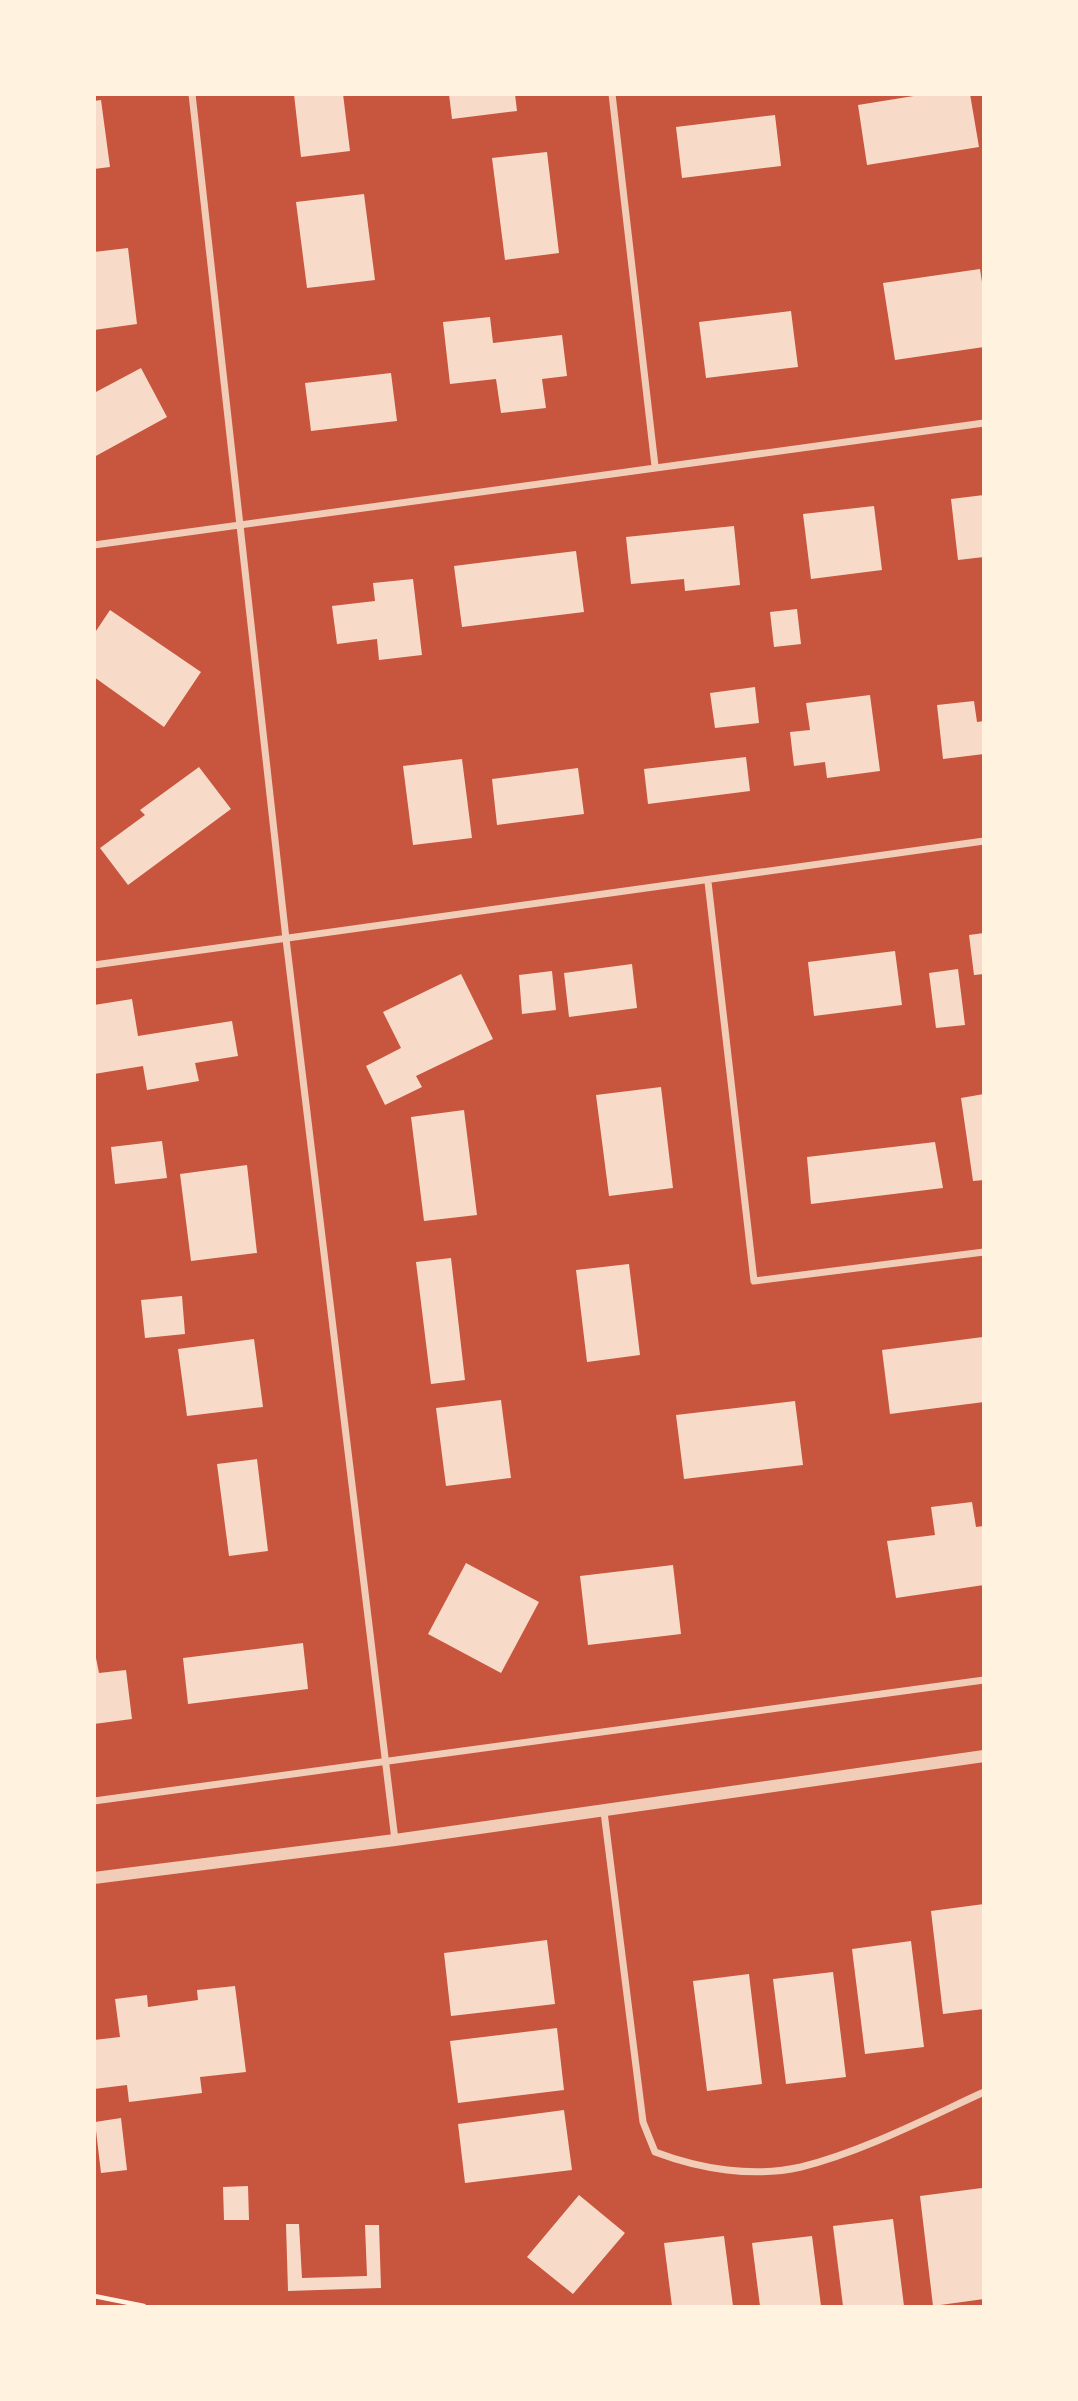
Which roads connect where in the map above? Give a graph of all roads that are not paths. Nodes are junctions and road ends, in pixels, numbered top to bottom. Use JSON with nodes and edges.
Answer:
{"nodes":[{"id":1,"x":192,"y":94,"type":"edge"},
{"id":2,"x":612,"y":94,"type":"edge"},
{"id":3,"x":984,"y":423,"type":"edge"},
{"id":4,"x":655,"y":466,"type":"junction"},
{"id":5,"x":242,"y":525,"type":"junction"},
{"id":6,"x":94,"y":545,"type":"edge"},
{"id":7,"x":984,"y":841,"type":"edge"},
{"id":8,"x":708,"y":882,"type":"junction"},
{"id":9,"x":286,"y":939,"type":"junction"},
{"id":10,"x":94,"y":965,"type":"edge"},
{"id":11,"x":984,"y":1252,"type":"edge"},
{"id":12,"x":984,"y":1680,"type":"edge"},
{"id":13,"x":984,"y":1756,"type":"edge"},
{"id":14,"x":385,"y":1764,"type":"junction"},
{"id":15,"x":94,"y":1801,"type":"edge"},
{"id":16,"x":604,"y":1812,"type":"junction"},
{"id":17,"x":395,"y":1840,"type":"junction"},
{"id":18,"x":94,"y":1878,"type":"edge"},
{"id":19,"x":984,"y":2092,"type":"edge"}],
"edges":[{"from":1,"to":5,"type":"street"},
{"from":2,"to":4,"type":"street"},
{"from":3,"to":4,"type":"street"},
{"from":4,"to":5,"type":"street"},
{"from":5,"to":6,"type":"street"},
{"from":5,"to":9,"type":"street"},
{"from":7,"to":8,"type":"street"},
{"from":8,"to":9,"type":"street"},
{"from":8,"to":11,"type":"street"},
{"from":9,"to":10,"type":"street"},
{"from":9,"to":14,"type":"street"},
{"from":12,"to":14,"type":"street"},
{"from":13,"to":16,"type":"street"},
{"from":14,"to":15,"type":"street"},
{"from":14,"to":17,"type":"street"},
{"from":16,"to":17,"type":"street"},
{"from":16,"to":19,"type":"street"},
{"from":17,"to":18,"type":"street"}]}
